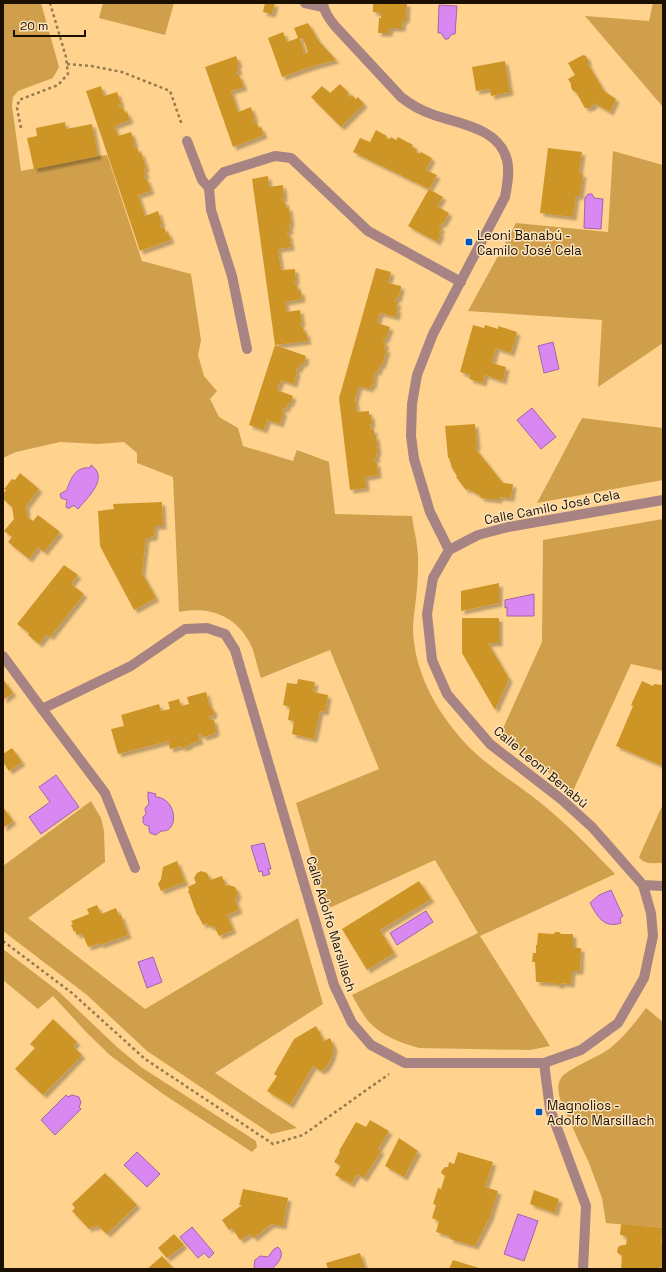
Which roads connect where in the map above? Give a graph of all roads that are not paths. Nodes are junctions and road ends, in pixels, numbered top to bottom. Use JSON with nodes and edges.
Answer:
{"nodes":[{"id":1,"x":305,"y":3,"type":"edge"},
{"id":2,"x":323,"y":5,"type":"edge"},
{"id":3,"x":187,"y":141,"type":"road end"},
{"id":4,"x":209,"y":188,"type":"junction"},
{"id":5,"x":461,"y":282,"type":"junction"},
{"id":6,"x":247,"y":349,"type":"dead end"},
{"id":7,"x":663,"y":500,"type":"edge"},
{"id":8,"x":449,"y":550,"type":"junction"},
{"id":9,"x":3,"y":656,"type":"edge"},
{"id":10,"x":42,"y":709,"type":"junction"},
{"id":11,"x":135,"y":868,"type":"dead end"},
{"id":12,"x":643,"y":885,"type":"junction"},
{"id":13,"x":663,"y":886,"type":"edge"},
{"id":14,"x":544,"y":1064,"type":"junction"},
{"id":15,"x":583,"y":1269,"type":"edge"}],
"edges":[{"from":1,"to":2,"type":"street"},
{"from":2,"to":5,"type":"street"},
{"from":3,"to":4,"type":"street"},
{"from":4,"to":5,"type":"street"},
{"from":4,"to":6,"type":"street"},
{"from":5,"to":8,"type":"street"},
{"from":7,"to":8,"type":"street","name":"Calle Camilo José Cela"},
{"from":8,"to":12,"type":"street","name":"Calle Leoni Benabú"},
{"from":9,"to":10,"type":"street"},
{"from":10,"to":11,"type":"street"},
{"from":10,"to":14,"type":"street","name":"Calle Adolfo Marsillach"},
{"from":12,"to":13,"type":"street"},
{"from":12,"to":14,"type":"street","name":"Calle Adolfo Marsillach"},
{"from":14,"to":15,"type":"street"}]}
